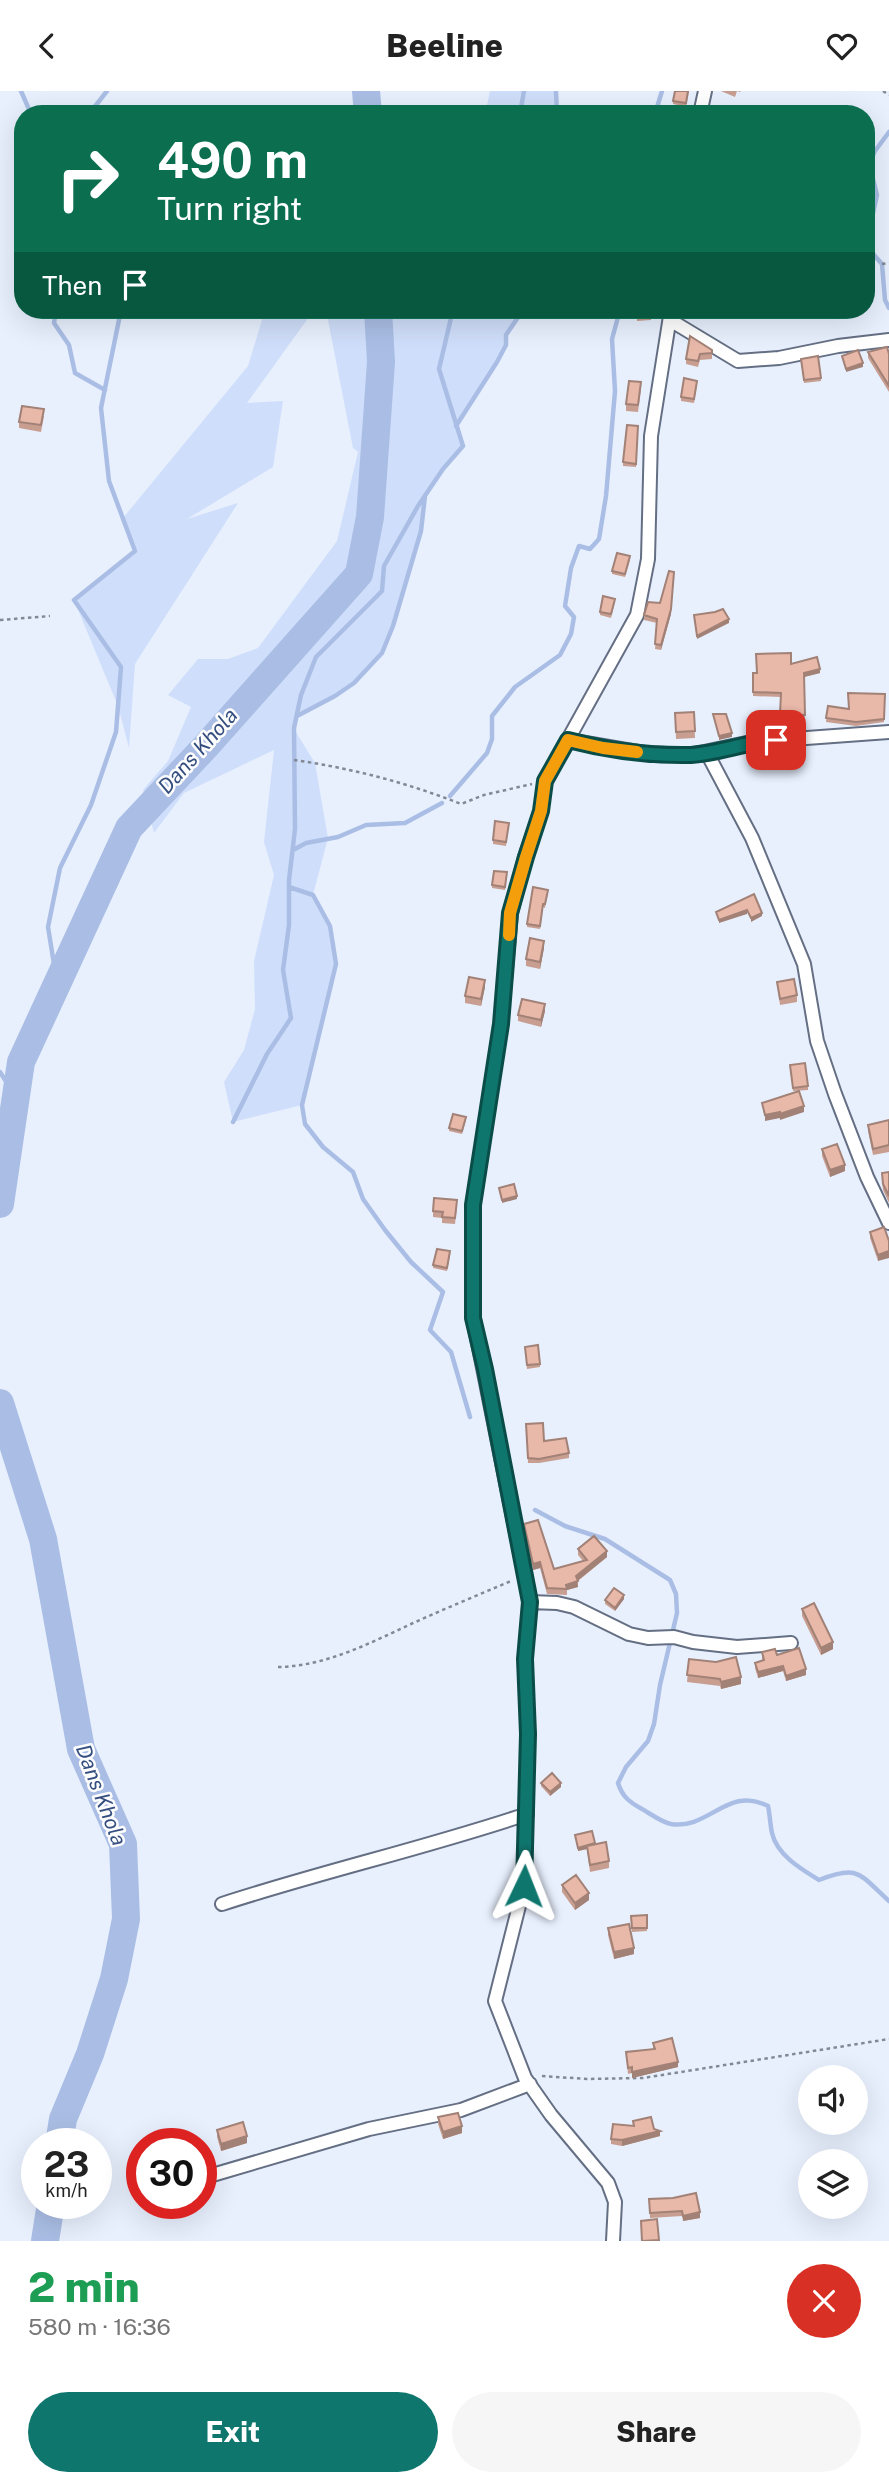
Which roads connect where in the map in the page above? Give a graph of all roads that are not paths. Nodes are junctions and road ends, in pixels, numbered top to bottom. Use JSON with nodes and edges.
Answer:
{"nodes":[{"id":1,"x":670,"y":319,"type":"edge"},
{"id":2,"x":677,"y":319,"type":"edge"},
{"id":3,"x":889,"y":340,"type":"edge"},
{"id":4,"x":889,"y":732,"type":"edge"},
{"id":5,"x":568,"y":740,"type":"junction"},
{"id":6,"x":707,"y":753,"type":"junction"},
{"id":7,"x":889,"y":1223,"type":"edge"},
{"id":8,"x":530,"y":1602,"type":"junction"},
{"id":9,"x":791,"y":1643,"type":"dead end"},
{"id":10,"x":527,"y":1814,"type":"junction"},
{"id":11,"x":222,"y":1904,"type":"dead end"},
{"id":12,"x":527,"y":2081,"type":"junction"},
{"id":13,"x":217,"y":2174,"type":"edge"},
{"id":14,"x":613,"y":2241,"type":"edge"}],
"edges":[{"from":1,"to":5,"type":"street"},
{"from":2,"to":3,"type":"street"},
{"from":4,"to":6,"type":"street"},
{"from":5,"to":6,"type":"street"},
{"from":5,"to":8,"type":"street"},
{"from":6,"to":7,"type":"street"},
{"from":8,"to":9,"type":"street"},
{"from":8,"to":10,"type":"street"},
{"from":10,"to":11,"type":"street"},
{"from":10,"to":12,"type":"street"},
{"from":12,"to":13,"type":"street"},
{"from":12,"to":14,"type":"street"}]}
